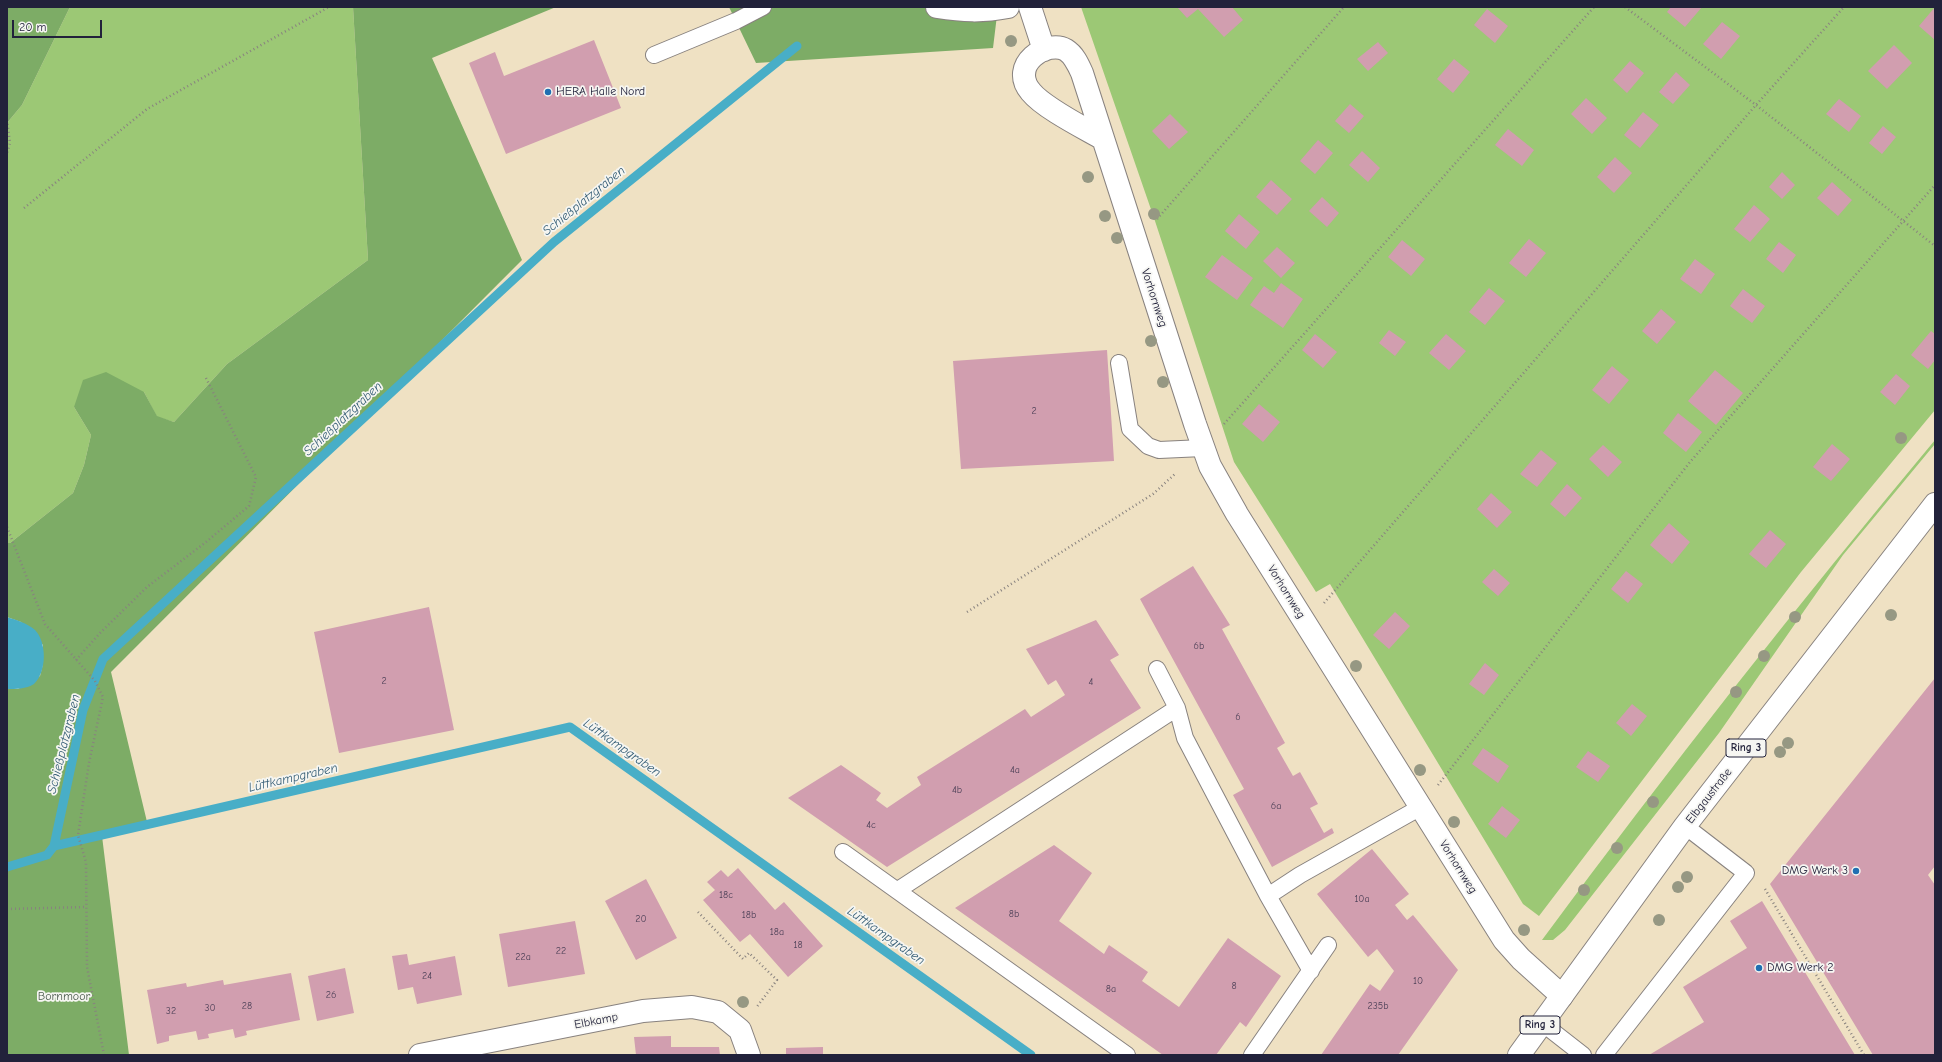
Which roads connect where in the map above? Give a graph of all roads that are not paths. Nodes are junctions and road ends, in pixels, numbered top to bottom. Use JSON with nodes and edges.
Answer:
{"nodes":[{"id":1,"x":763,"y":7,"type":"edge"},
{"id":2,"x":937,"y":7,"type":"edge"},
{"id":3,"x":1008,"y":7,"type":"edge"},
{"id":4,"x":1030,"y":7,"type":"edge"},
{"id":5,"x":1044,"y":50,"type":"junction"},
{"id":6,"x":654,"y":55,"type":"dead end"},
{"id":7,"x":1103,"y":139,"type":"junction"},
{"id":8,"x":1119,"y":363,"type":"dead end"},
{"id":9,"x":1203,"y":448,"type":"junction"},
{"id":10,"x":1935,"y":504,"type":"edge"},
{"id":11,"x":1157,"y":669,"type":"dead end"},
{"id":12,"x":1177,"y":708,"type":"junction"},
{"id":13,"x":1421,"y":807,"type":"junction"},
{"id":14,"x":1685,"y":826,"type":"junction"},
{"id":15,"x":843,"y":852,"type":"dead end"},
{"id":16,"x":898,"y":890,"type":"junction"},
{"id":17,"x":1268,"y":896,"type":"junction"},
{"id":18,"x":1328,"y":945,"type":"dead end"},
{"id":19,"x":1311,"y":971,"type":"junction"},
{"id":20,"x":1562,"y":996,"type":"junction"},
{"id":21,"x":1542,"y":1023,"type":"junction"},
{"id":22,"x":420,"y":1055,"type":"edge"},
{"id":23,"x":749,"y":1055,"type":"edge"},
{"id":24,"x":1127,"y":1055,"type":"edge"},
{"id":25,"x":1252,"y":1055,"type":"edge"},
{"id":26,"x":1519,"y":1055,"type":"edge"},
{"id":27,"x":1583,"y":1055,"type":"edge"},
{"id":28,"x":1604,"y":1055,"type":"edge"}],
"edges":[{"from":1,"to":6,"type":"lane"},
{"from":2,"to":3,"type":"street"},
{"from":4,"to":5,"type":"street"},
{"from":5,"to":7,"type":"street","name":"Vorhornweg"},
{"from":5,"to":7,"type":"street"},
{"from":7,"to":9,"type":"street","name":"Vorhornweg"},
{"from":8,"to":9,"type":"lane"},
{"from":9,"to":13,"type":"street","name":"Vorhornweg"},
{"from":10,"to":14,"type":"street","name":"Elbgaustraße","number":"Ring 3"},
{"from":11,"to":12,"type":"lane"},
{"from":12,"to":16,"type":"lane"},
{"from":12,"to":17,"type":"lane"},
{"from":13,"to":17,"type":"lane"},
{"from":13,"to":20,"type":"street","name":"Vorhornweg"},
{"from":14,"to":20,"type":"street","name":"Elbgaustraße","number":"Ring 3"},
{"from":14,"to":28,"type":"lane"},
{"from":15,"to":16,"type":"lane"},
{"from":16,"to":24,"type":"lane"},
{"from":17,"to":19,"type":"lane"},
{"from":18,"to":19,"type":"lane"},
{"from":19,"to":25,"type":"lane"},
{"from":20,"to":21,"type":"street","name":"Elbgaustraße","number":"Ring 3"},
{"from":21,"to":26,"type":"street","name":"Elbgaustraße","number":"Ring 3"},
{"from":21,"to":27,"type":"lane"},
{"from":22,"to":23,"type":"street","name":"Elbkamp"}]}
